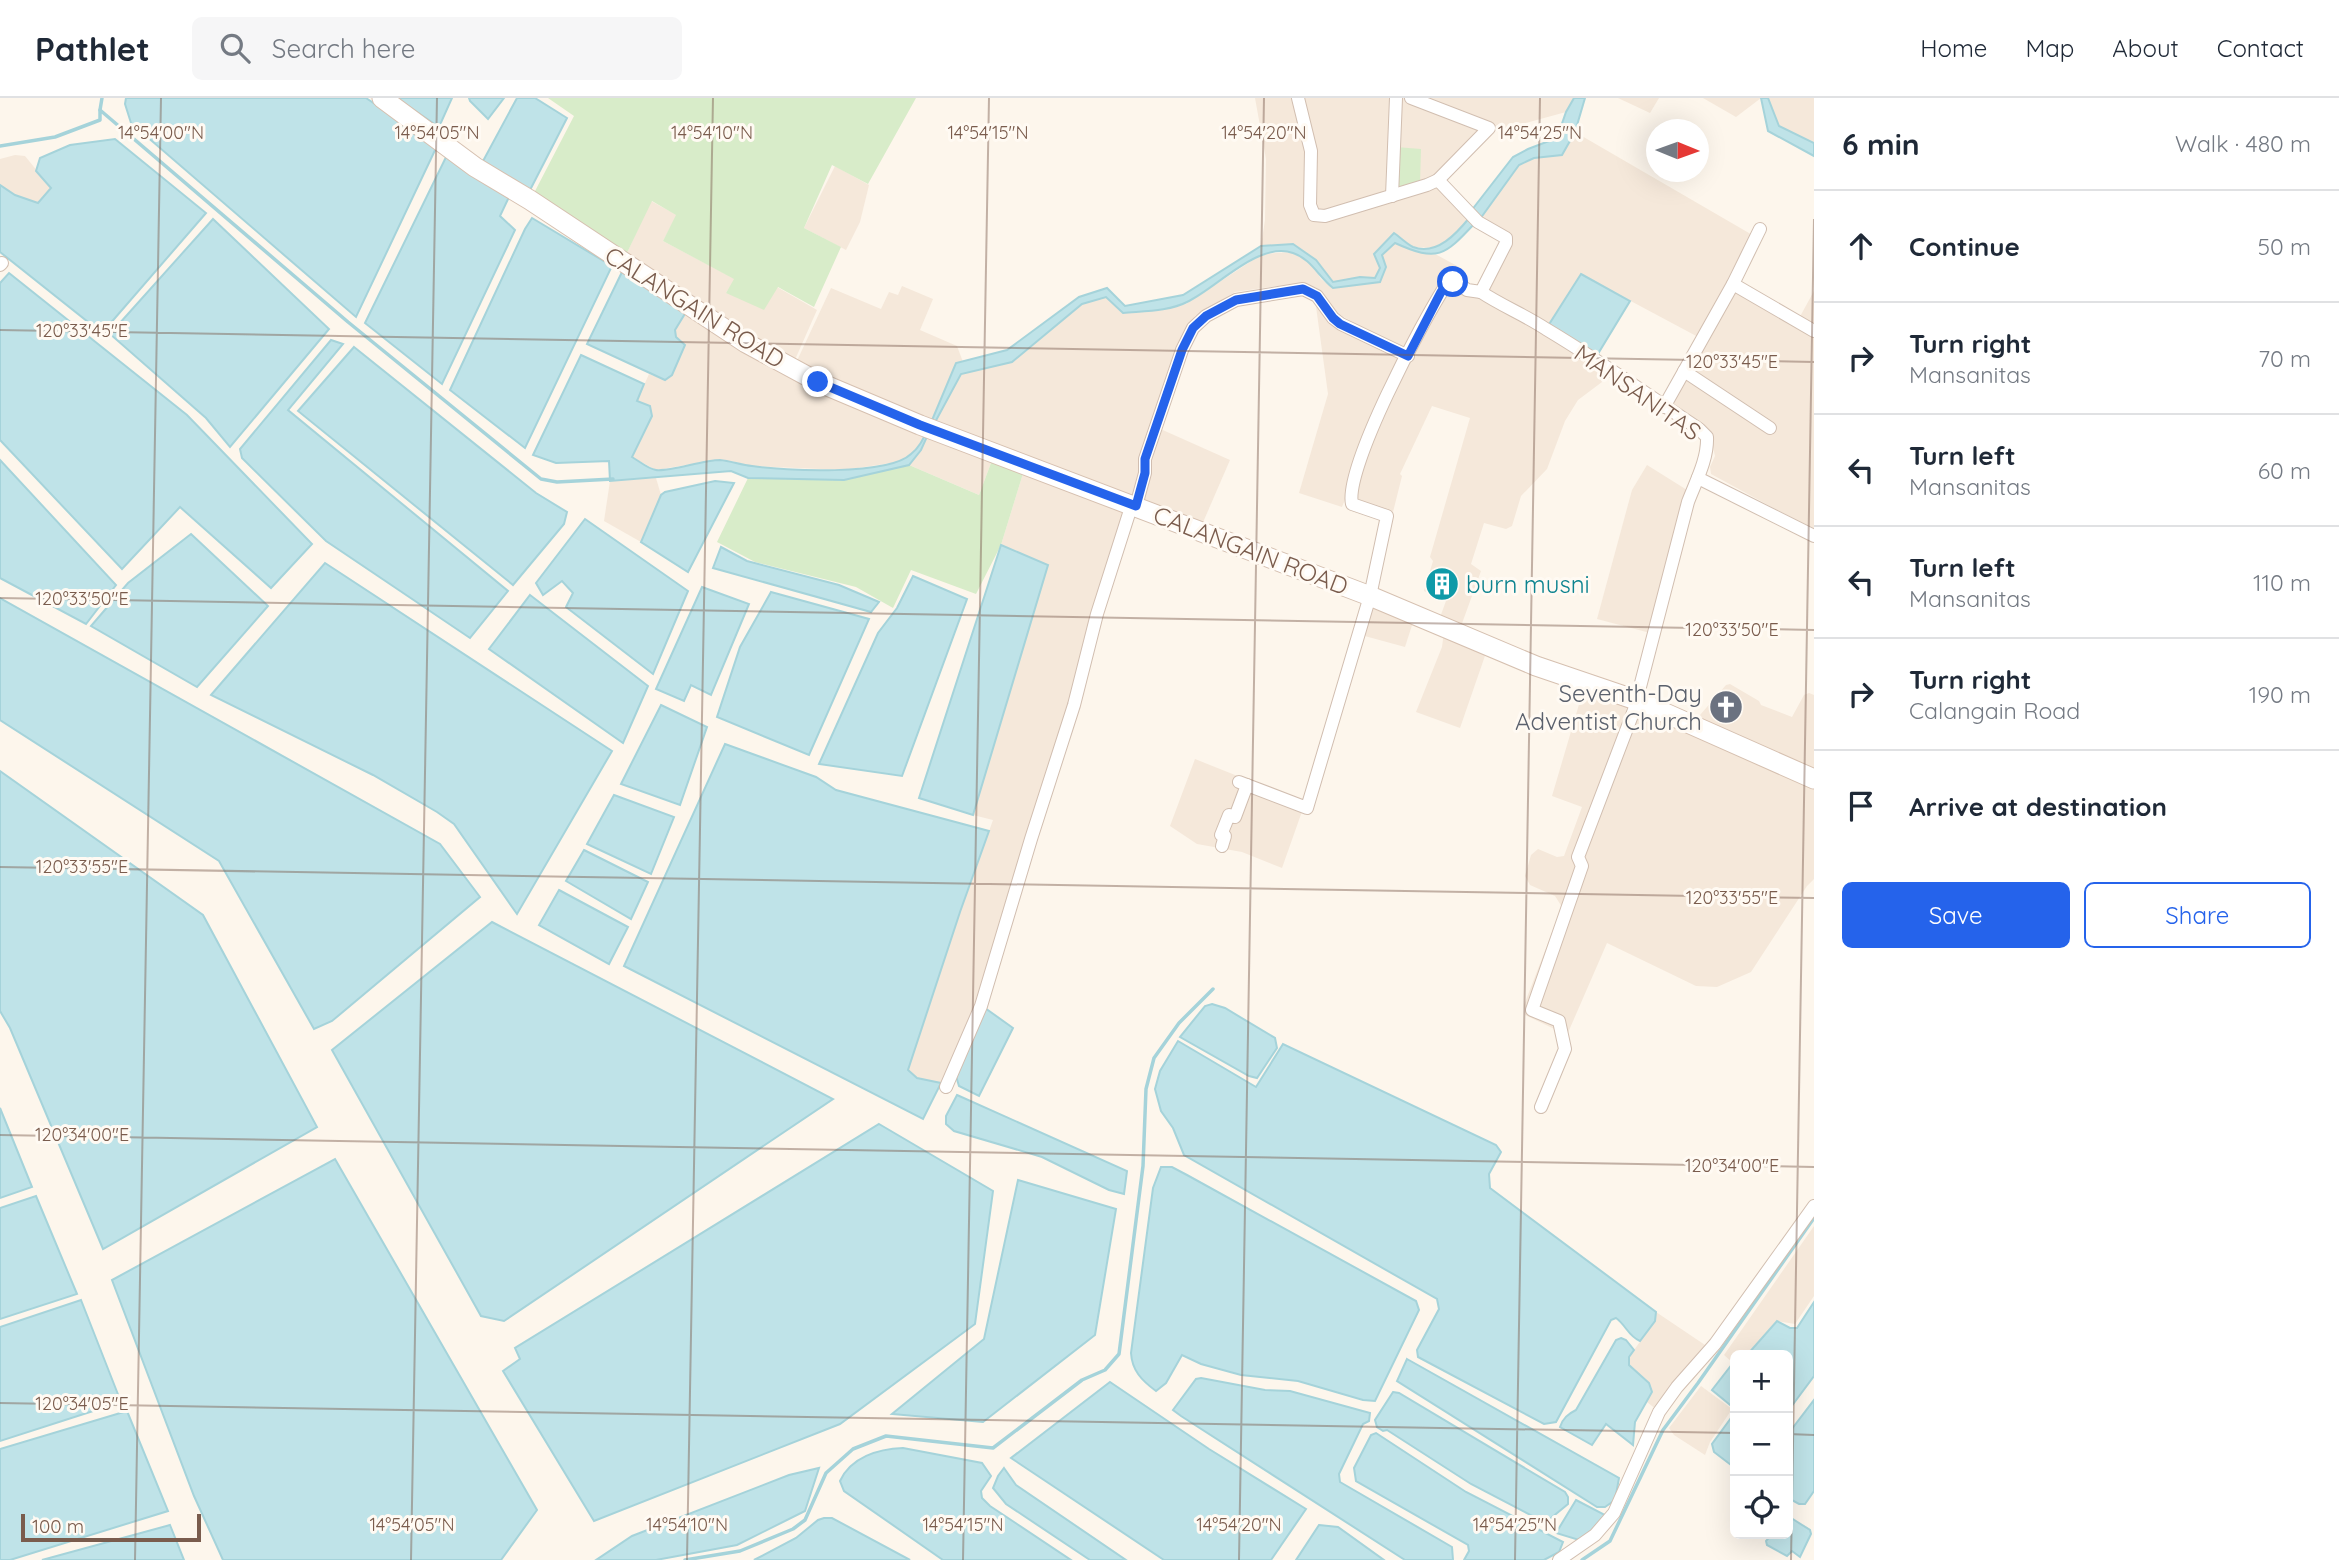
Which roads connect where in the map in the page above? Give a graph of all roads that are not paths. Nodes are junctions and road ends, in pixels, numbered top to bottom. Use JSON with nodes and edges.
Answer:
{"nodes":[{"id":1,"x":382,"y":98,"type":"edge"},
{"id":2,"x":1298,"y":98,"type":"edge"},
{"id":3,"x":1396,"y":98,"type":"edge"},
{"id":4,"x":1411,"y":98,"type":"edge"},
{"id":5,"x":1438,"y":180,"type":"junction"},
{"id":6,"x":1392,"y":196,"type":"junction"},
{"id":7,"x":1760,"y":229,"type":"dead end"},
{"id":8,"x":1733,"y":284,"type":"junction"},
{"id":9,"x":1481,"y":292,"type":"junction"},
{"id":10,"x":1814,"y":331,"type":"edge"},
{"id":11,"x":1408,"y":356,"type":"junction"},
{"id":12,"x":1684,"y":371,"type":"junction"},
{"id":13,"x":1664,"y":407,"type":"junction"},
{"id":14,"x":1770,"y":428,"type":"dead end"},
{"id":15,"x":1698,"y":478,"type":"junction"},
{"id":16,"x":1134,"y":505,"type":"junction"},
{"id":17,"x":1814,"y":536,"type":"edge"},
{"id":18,"x":1370,"y":596,"type":"junction"},
{"id":19,"x":1636,"y":700,"type":"junction"},
{"id":20,"x":1814,"y":779,"type":"edge"},
{"id":21,"x":1222,"y":846,"type":"dead end"},
{"id":22,"x":946,"y":1087,"type":"dead end"},
{"id":23,"x":1541,"y":1107,"type":"dead end"},
{"id":24,"x":1814,"y":1206,"type":"edge"},
{"id":25,"x":1559,"y":1560,"type":"edge"}],
"edges":[{"from":1,"to":16,"type":"street","name":"CALANGAIN ROAD"},
{"from":2,"to":6,"type":"street"},
{"from":3,"to":6,"type":"street"},
{"from":4,"to":5,"type":"street"},
{"from":5,"to":6,"type":"street"},
{"from":5,"to":9,"type":"street"},
{"from":7,"to":8,"type":"street"},
{"from":8,"to":10,"type":"street"},
{"from":8,"to":12,"type":"street"},
{"from":9,"to":11,"type":"street","name":"MANSANITAS"},
{"from":9,"to":13,"type":"street","name":"MANSANITAS"},
{"from":11,"to":16,"type":"street"},
{"from":11,"to":18,"type":"street"},
{"from":12,"to":13,"type":"street"},
{"from":12,"to":14,"type":"street"},
{"from":13,"to":15,"type":"street","name":"MANSANITAS"},
{"from":15,"to":17,"type":"street"},
{"from":15,"to":19,"type":"street","name":"MANSANITAS"},
{"from":16,"to":18,"type":"street","name":"CALANGAIN ROAD"},
{"from":16,"to":22,"type":"street"},
{"from":18,"to":19,"type":"street","name":"CALANGAIN ROAD"},
{"from":18,"to":21,"type":"street"},
{"from":19,"to":20,"type":"street","name":"CALANGAIN ROAD"},
{"from":19,"to":23,"type":"street","name":"MANSANITAS"},
{"from":24,"to":25,"type":"street"}]}
